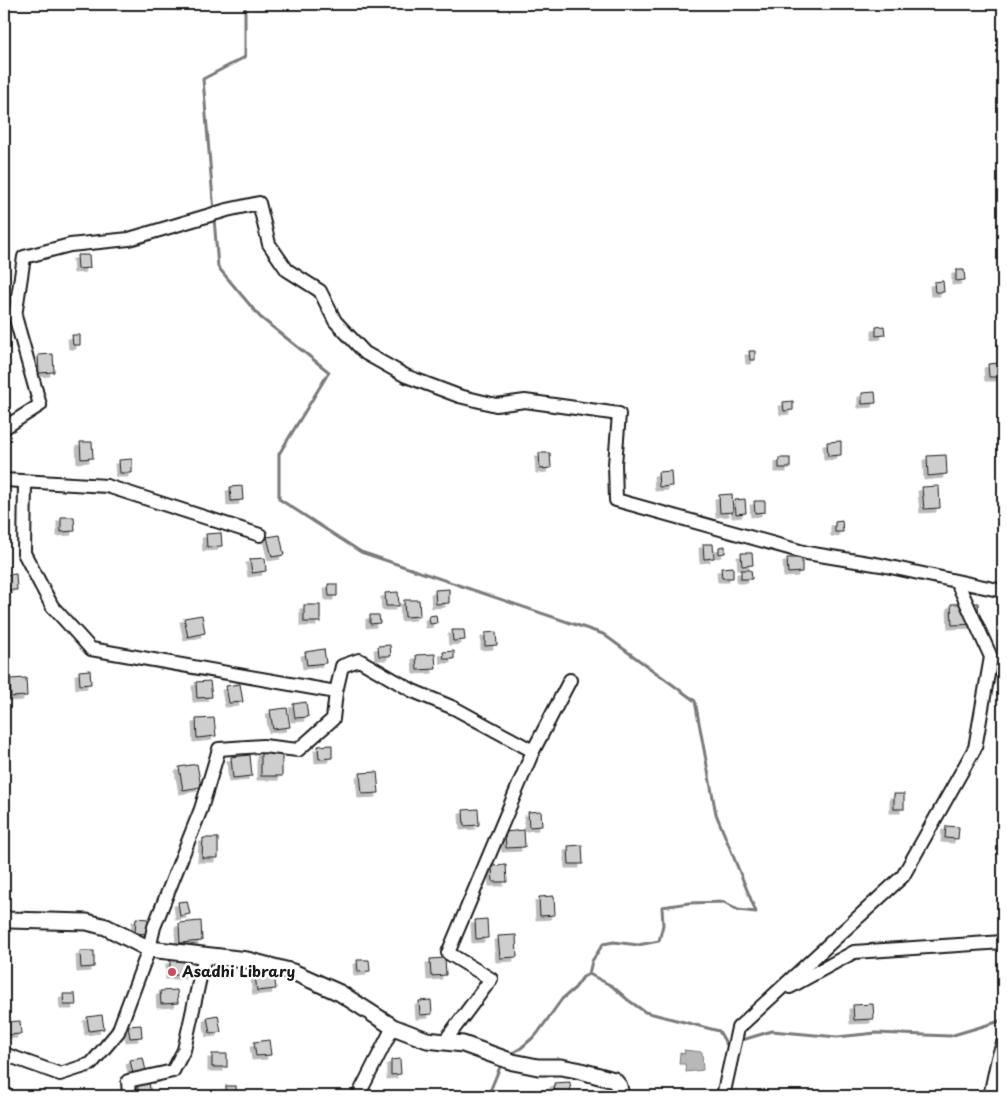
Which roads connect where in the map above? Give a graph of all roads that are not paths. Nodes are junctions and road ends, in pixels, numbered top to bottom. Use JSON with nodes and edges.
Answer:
{"nodes":[{"id":1,"x":4,"y":428,"type":"edge"},
{"id":2,"x":4,"y":480,"type":"edge"},
{"id":3,"x":26,"y":482,"type":"junction"},
{"id":4,"x":260,"y":535,"type":"dead end"},
{"id":5,"x":957,"y":582,"type":"junction"},
{"id":6,"x":1003,"y":591,"type":"edge"},
{"id":7,"x":570,"y":680,"type":"dead end"},
{"id":8,"x":336,"y":692,"type":"junction"},
{"id":9,"x":533,"y":751,"type":"junction"},
{"id":10,"x":4,"y":918,"type":"edge"},
{"id":11,"x":1003,"y":942,"type":"edge"},
{"id":12,"x":148,"y":948,"type":"junction"},
{"id":13,"x":205,"y":955,"type":"junction"},
{"id":14,"x":773,"y":997,"type":"junction"},
{"id":15,"x":393,"y":1027,"type":"junction"},
{"id":16,"x":444,"y":1042,"type":"junction"},
{"id":17,"x":1003,"y":1043,"type":"edge"},
{"id":18,"x":4,"y":1054,"type":"edge"},
{"id":19,"x":129,"y":1096,"type":"edge"},
{"id":20,"x":358,"y":1096,"type":"edge"},
{"id":21,"x":621,"y":1096,"type":"edge"},
{"id":22,"x":723,"y":1096,"type":"edge"},
{"id":23,"x":990,"y":1096,"type":"edge"}],
"edges":[{"from":1,"to":5,"type":"street"},
{"from":2,"to":3,"type":"street"},
{"from":3,"to":4,"type":"street"},
{"from":3,"to":8,"type":"street"},
{"from":5,"to":6,"type":"street"},
{"from":5,"to":14,"type":"street"},
{"from":7,"to":9,"type":"street"},
{"from":8,"to":9,"type":"street"},
{"from":8,"to":12,"type":"street"},
{"from":9,"to":16,"type":"street"},
{"from":10,"to":12,"type":"street"},
{"from":11,"to":14,"type":"street"},
{"from":12,"to":13,"type":"street"},
{"from":12,"to":18,"type":"street"},
{"from":13,"to":15,"type":"street"},
{"from":13,"to":19,"type":"street"},
{"from":14,"to":22,"type":"street"},
{"from":15,"to":16,"type":"street"},
{"from":15,"to":20,"type":"street"},
{"from":16,"to":21,"type":"street"},
{"from":17,"to":23,"type":"street"}]}
